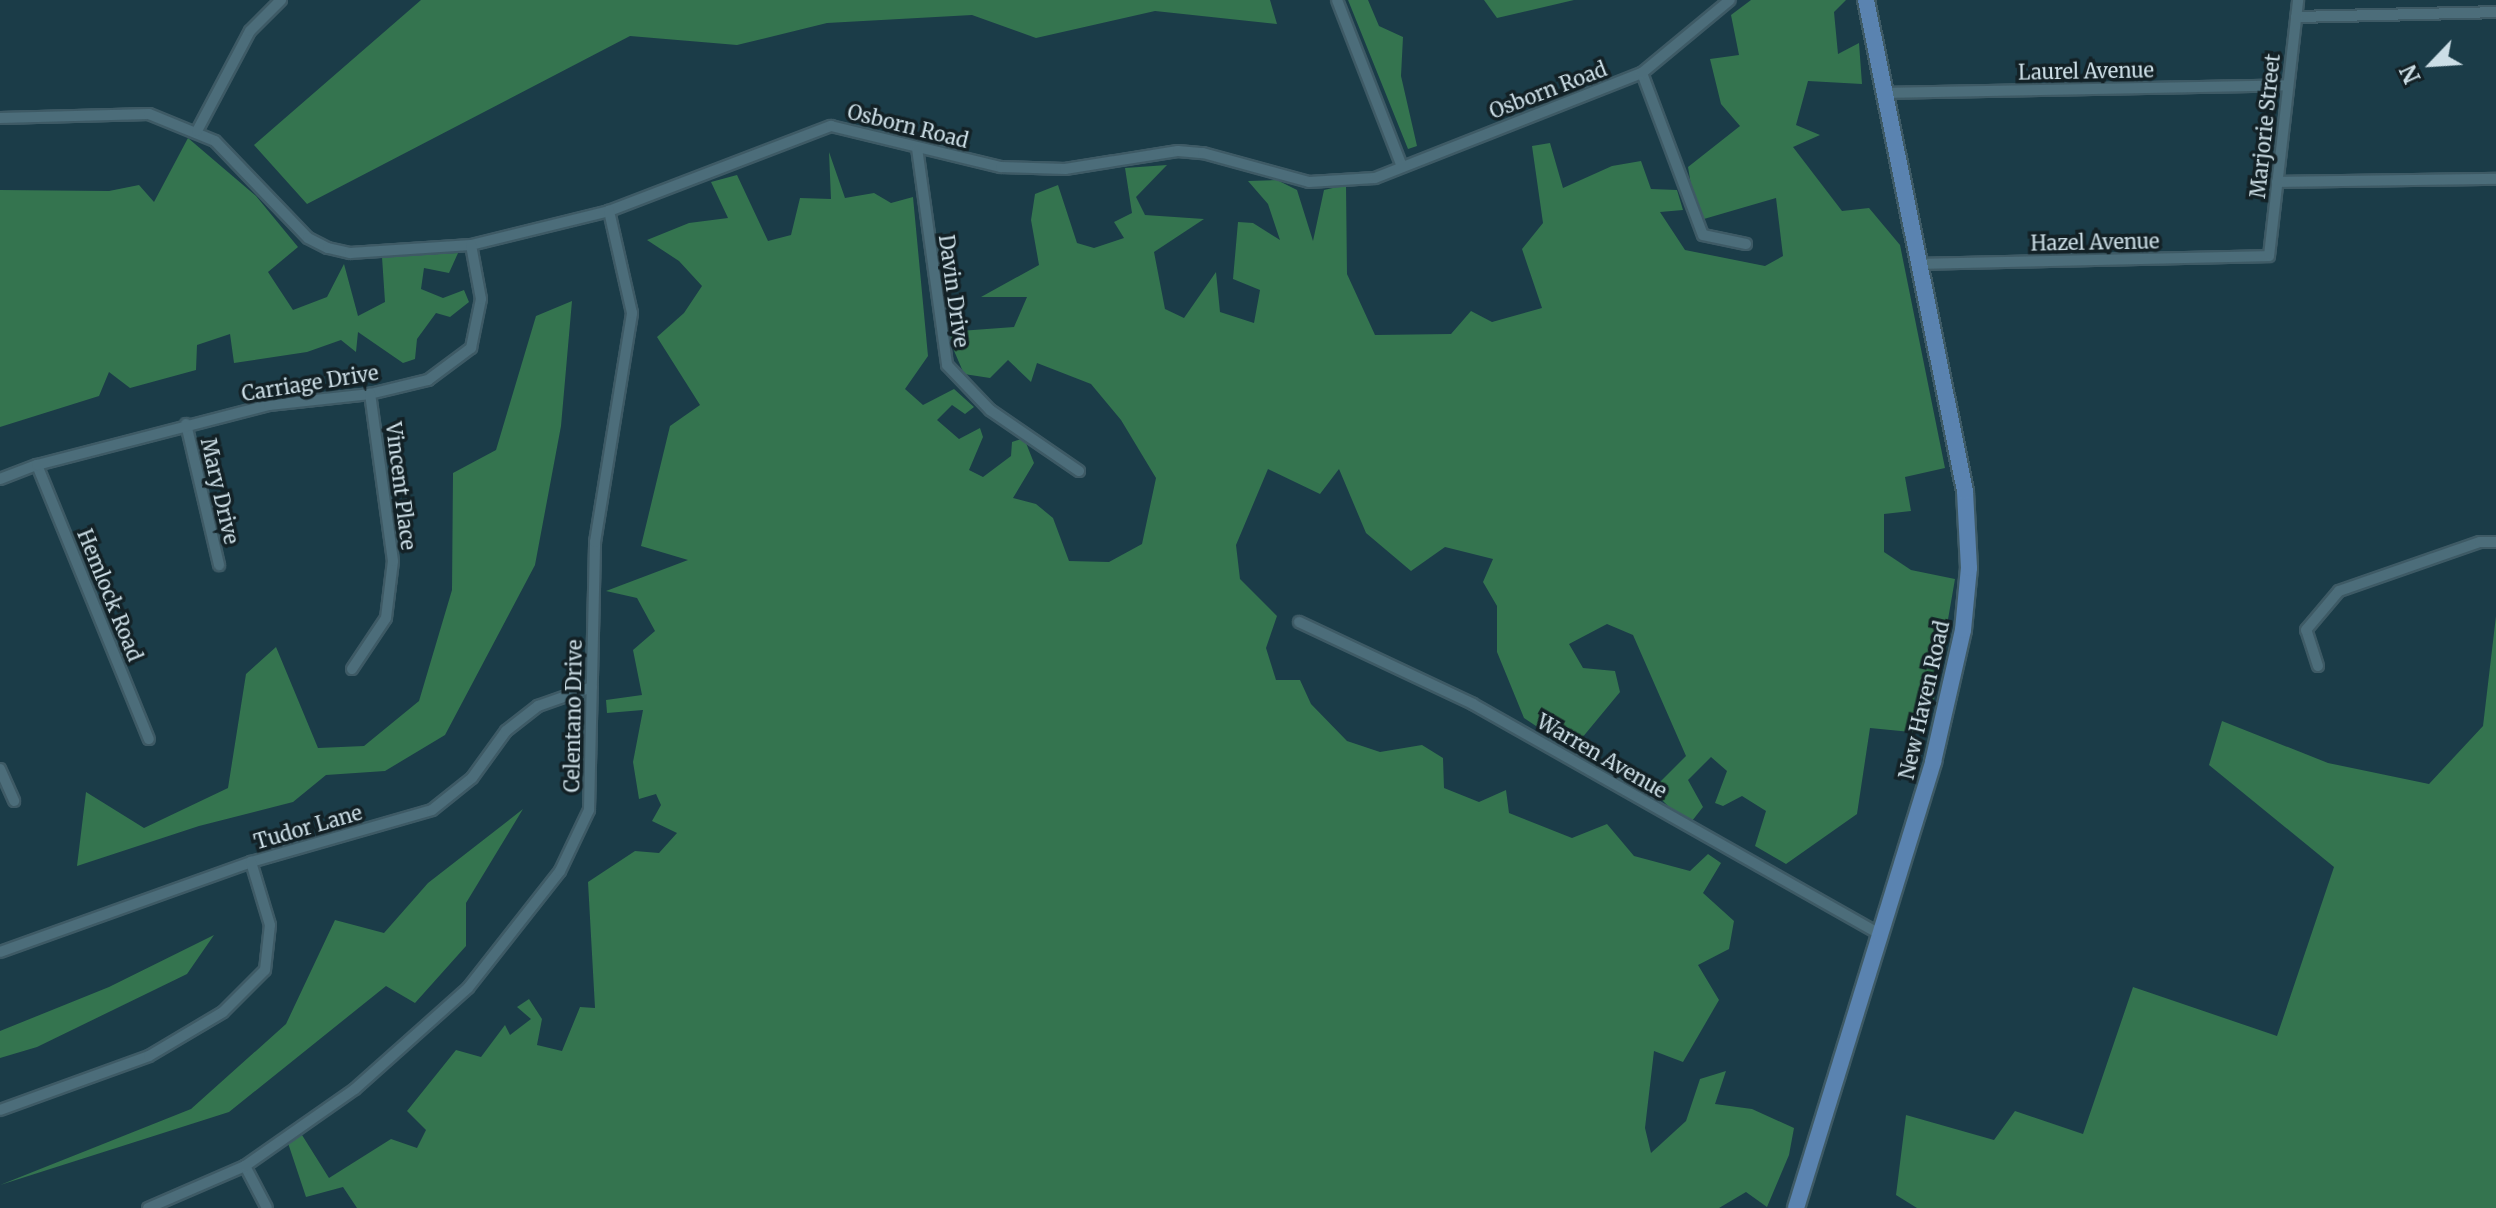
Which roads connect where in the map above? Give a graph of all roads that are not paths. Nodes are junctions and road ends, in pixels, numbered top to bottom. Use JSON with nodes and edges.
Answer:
{"nodes":[{"id":1,"x":281,"y":0,"type":"edge"},
{"id":2,"x":1337,"y":0,"type":"edge"},
{"id":3,"x":1730,"y":0,"type":"edge"},
{"id":4,"x":1866,"y":0,"type":"edge"},
{"id":5,"x":2298,"y":0,"type":"edge"},
{"id":6,"x":2496,"y":12,"type":"edge"},
{"id":7,"x":2296,"y":17,"type":"junction"},
{"id":8,"x":1642,"y":73,"type":"junction"},
{"id":9,"x":2287,"y":85,"type":"junction"},
{"id":10,"x":1886,"y":93,"type":"junction"},
{"id":11,"x":0,"y":118,"type":"edge"},
{"id":12,"x":197,"y":131,"type":"junction"},
{"id":13,"x":917,"y":148,"type":"junction"},
{"id":14,"x":1402,"y":167,"type":"junction"},
{"id":15,"x":2496,"y":179,"type":"edge"},
{"id":16,"x":2277,"y":182,"type":"junction"},
{"id":17,"x":609,"y":211,"type":"junction"},
{"id":18,"x":1746,"y":244,"type":"dead end"},
{"id":19,"x":471,"y":245,"type":"junction"},
{"id":20,"x":2269,"y":256,"type":"joint"},
{"id":21,"x":1921,"y":264,"type":"junction"},
{"id":22,"x":370,"y":394,"type":"junction"},
{"id":23,"x":186,"y":424,"type":"junction"},
{"id":24,"x":37,"y":465,"type":"junction"},
{"id":25,"x":1079,"y":471,"type":"dead end"},
{"id":26,"x":0,"y":479,"type":"edge"},
{"id":27,"x":2496,"y":542,"type":"edge"},
{"id":28,"x":219,"y":565,"type":"dead end"},
{"id":29,"x":1299,"y":622,"type":"dead end"},
{"id":30,"x":2318,"y":666,"type":"dead end"},
{"id":31,"x":352,"y":669,"type":"dead end"},
{"id":32,"x":592,"y":687,"type":"junction"},
{"id":33,"x":149,"y":739,"type":"dead end"},
{"id":34,"x":0,"y":769,"type":"edge"},
{"id":35,"x":14,"y":801,"type":"dead end"},
{"id":36,"x":251,"y":862,"type":"junction"},
{"id":37,"x":1881,"y":935,"type":"junction"},
{"id":38,"x":0,"y":952,"type":"edge"},
{"id":39,"x":0,"y":1110,"type":"edge"},
{"id":40,"x":245,"y":1166,"type":"junction"},
{"id":41,"x":148,"y":1208,"type":"edge"},
{"id":42,"x":267,"y":1208,"type":"edge"},
{"id":43,"x":1796,"y":1208,"type":"edge"}],
"edges":[{"from":1,"to":12,"type":"street"},
{"from":2,"to":14,"type":"street"},
{"from":3,"to":8,"type":"street","name":"Osborn Road"},
{"from":4,"to":10,"type":"main road","name":"New Haven Road"},
{"from":5,"to":7,"type":"street","name":"Marjorie Street"},
{"from":6,"to":7,"type":"street"},
{"from":7,"to":9,"type":"street","name":"Marjorie Street"},
{"from":8,"to":14,"type":"street","name":"Osborn Road"},
{"from":8,"to":18,"type":"street"},
{"from":9,"to":10,"type":"street","name":"Laurel Avenue"},
{"from":9,"to":16,"type":"street","name":"Marjorie Street"},
{"from":10,"to":21,"type":"main road","name":"New Haven Road"},
{"from":11,"to":12,"type":"street","name":"Osborn Road"},
{"from":12,"to":19,"type":"street","name":"Osborn Road"},
{"from":13,"to":14,"type":"street","name":"Osborn Road"},
{"from":13,"to":17,"type":"street","name":"Osborn Road"},
{"from":13,"to":25,"type":"street","name":"Davin Drive"},
{"from":15,"to":16,"type":"street"},
{"from":16,"to":20,"type":"street","name":"Marjorie Street"},
{"from":17,"to":19,"type":"street","name":"Osborn Road"},
{"from":17,"to":32,"type":"street","name":"Celentano Drive"},
{"from":19,"to":22,"type":"street","name":"Carriage Drive"},
{"from":20,"to":21,"type":"street","name":"Hazel Avenue"},
{"from":21,"to":37,"type":"main road","name":"New Haven Road"},
{"from":22,"to":23,"type":"street","name":"Carriage Drive"},
{"from":22,"to":31,"type":"street","name":"Vincent Place"},
{"from":23,"to":24,"type":"street","name":"Carriage Drive"},
{"from":23,"to":28,"type":"street","name":"Mary Drive"},
{"from":24,"to":26,"type":"street","name":"Carriage Drive"},
{"from":24,"to":33,"type":"street","name":"Hemlock Road"},
{"from":27,"to":30,"type":"street"},
{"from":29,"to":37,"type":"street","name":"Warren Avenue"},
{"from":32,"to":36,"type":"street","name":"Tudor Lane"},
{"from":32,"to":40,"type":"street","name":"Celentano Drive"},
{"from":34,"to":35,"type":"street"},
{"from":36,"to":38,"type":"street","name":"Tudor Lane"},
{"from":36,"to":39,"type":"street"},
{"from":37,"to":43,"type":"main road","name":"New Haven Road"},
{"from":40,"to":41,"type":"street","name":"Celentano Drive"},
{"from":40,"to":42,"type":"street"}]}
